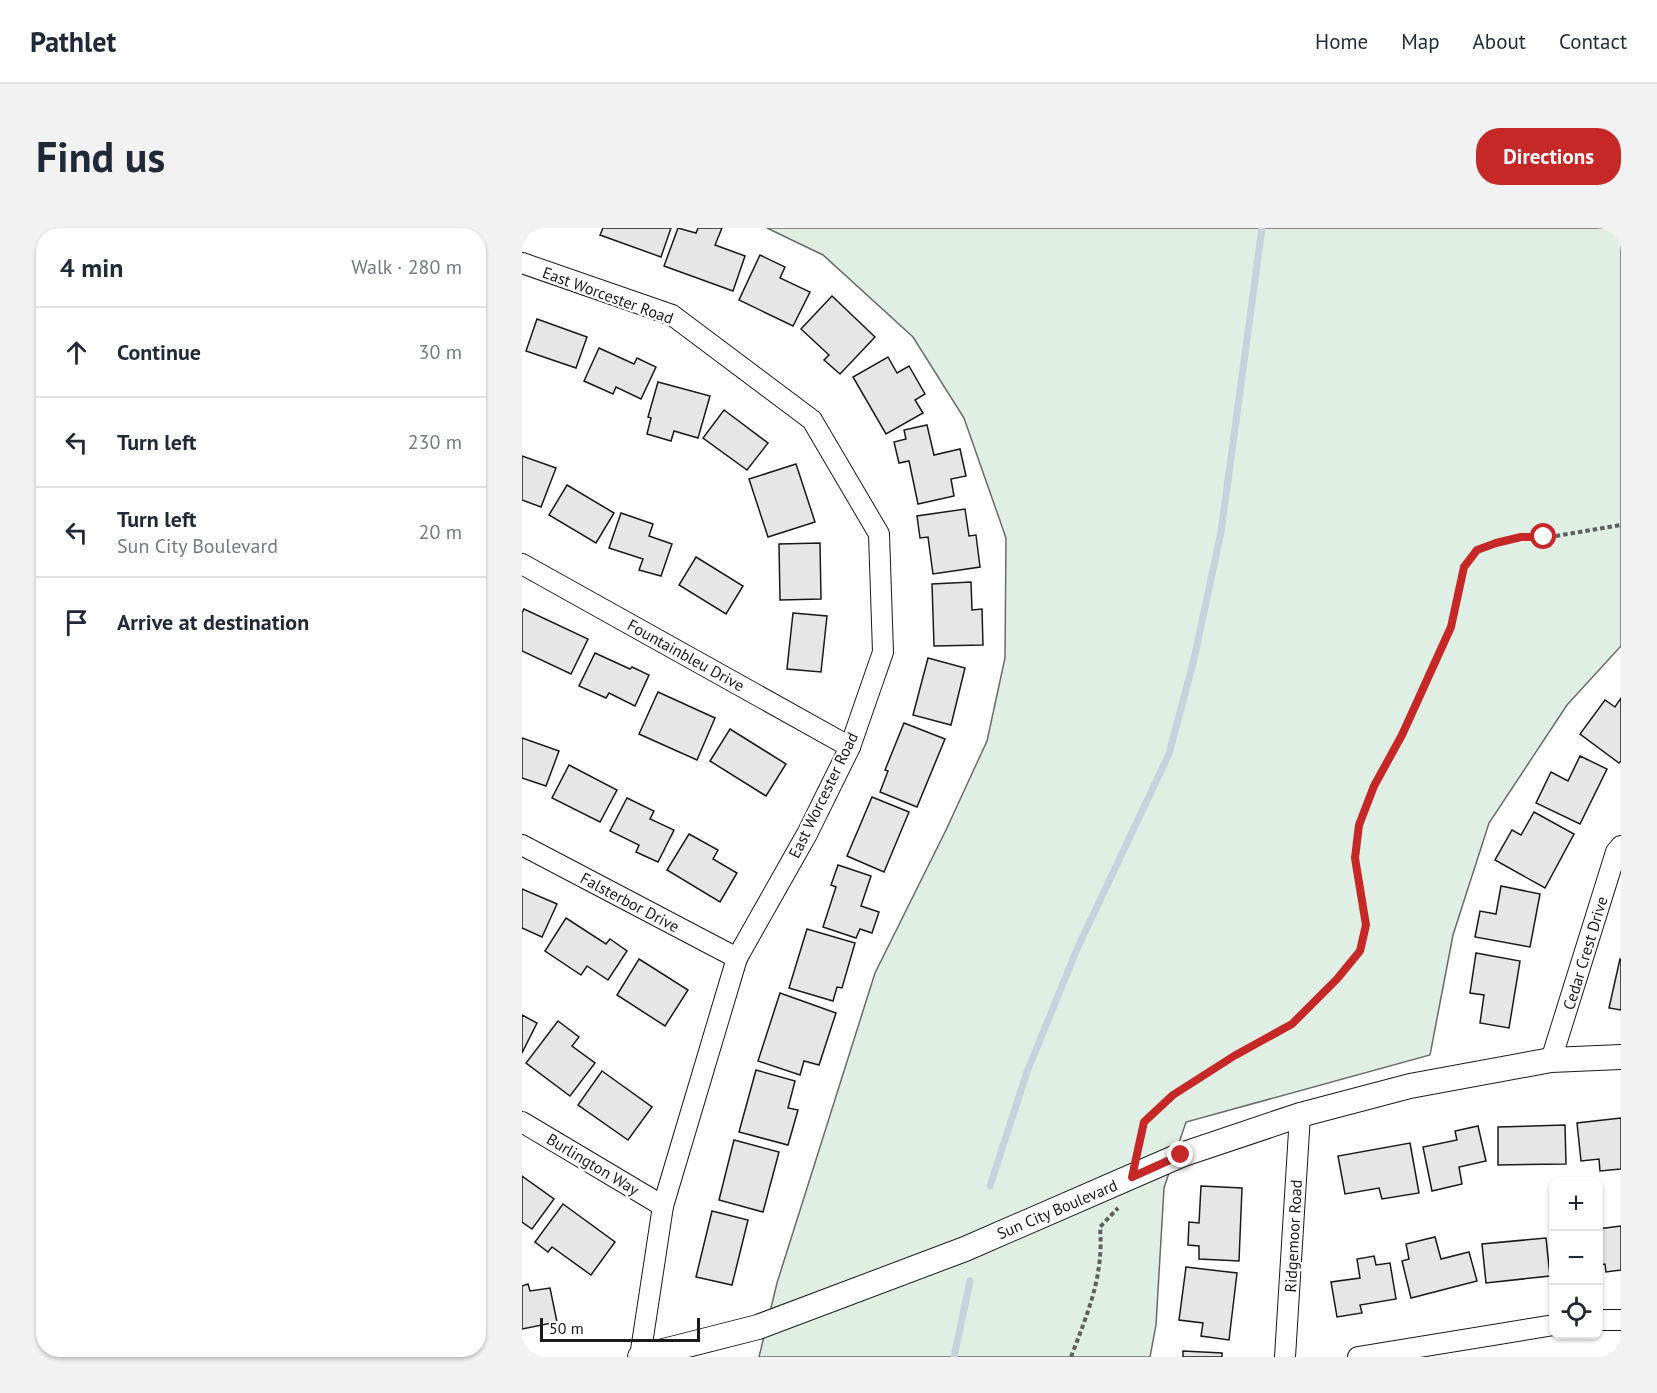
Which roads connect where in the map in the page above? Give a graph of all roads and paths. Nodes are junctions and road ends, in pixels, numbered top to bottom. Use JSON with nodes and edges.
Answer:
{"nodes":[{"id":1,"x":522,"y":263,"type":"edge"},
{"id":2,"x":1621,"y":525,"type":"edge"},
{"id":3,"x":522,"y":564,"type":"edge"},
{"id":4,"x":849,"y":747,"type":"junction"},
{"id":5,"x":522,"y":845,"type":"edge"},
{"id":6,"x":1621,"y":846,"type":"edge"},
{"id":7,"x":737,"y":958,"type":"junction"},
{"id":8,"x":1621,"y":1058,"type":"edge"},
{"id":9,"x":1551,"y":1060,"type":"junction"},
{"id":10,"x":1300,"y":1115,"type":"junction"},
{"id":11,"x":522,"y":1122,"type":"edge"},
{"id":12,"x":1132,"y":1177,"type":"junction"},
{"id":13,"x":663,"y":1206,"type":"junction"},
{"id":14,"x":1603,"y":1320,"type":"edge"},
{"id":15,"x":1621,"y":1320,"type":"edge"},
{"id":16,"x":1549,"y":1326,"type":"edge"},
{"id":17,"x":640,"y":1357,"type":"edge"},
{"id":18,"x":1071,"y":1357,"type":"edge"},
{"id":19,"x":1285,"y":1357,"type":"edge"},
{"id":20,"x":1358,"y":1357,"type":"edge"}],
"edges":[{"from":1,"to":4,"type":"street","name":"East Worcester Road"},
{"from":2,"to":12,"type":"path"},
{"from":3,"to":4,"type":"street","name":"Fountainbleu Drive"},
{"from":4,"to":7,"type":"street","name":"East Worcester Road"},
{"from":5,"to":7,"type":"street","name":"Falsterbor Drive"},
{"from":6,"to":9,"type":"street","name":"Cedar Crest Drive"},
{"from":7,"to":13,"type":"street","name":"East Worcester Road"},
{"from":8,"to":9,"type":"street","name":"Sun City Boulevard"},
{"from":9,"to":10,"type":"street","name":"Sun City Boulevard"},
{"from":10,"to":12,"type":"street","name":"Sun City Boulevard"},
{"from":10,"to":19,"type":"street","name":"Ridgemoor Road"},
{"from":11,"to":13,"type":"street","name":"Burlington Way"},
{"from":12,"to":17,"type":"street","name":"Sun City Boulevard"},
{"from":12,"to":18,"type":"path"},
{"from":13,"to":17,"type":"street","name":"East Worcester Road"},
{"from":14,"to":15,"type":"street"},
{"from":16,"to":20,"type":"street"}]}
